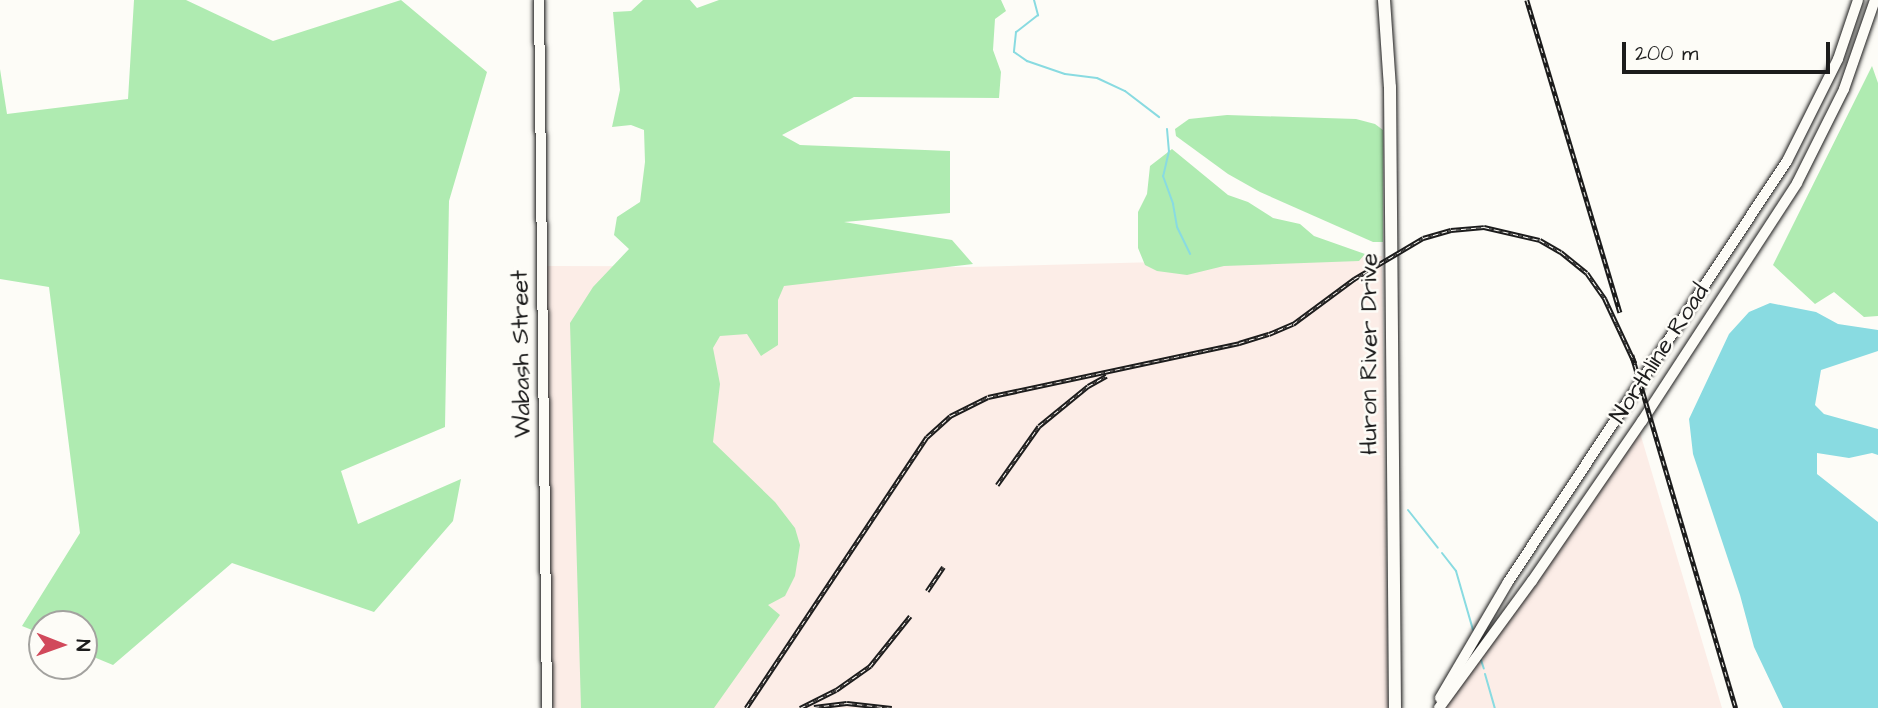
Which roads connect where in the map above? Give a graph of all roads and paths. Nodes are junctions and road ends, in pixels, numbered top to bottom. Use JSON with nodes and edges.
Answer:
{"nodes":[{"id":1,"x":539,"y":0,"type":"edge"},
{"id":2,"x":1384,"y":0,"type":"edge"},
{"id":3,"x":1858,"y":0,"type":"edge"},
{"id":4,"x":1875,"y":0,"type":"edge"},
{"id":5,"x":547,"y":708,"type":"edge"},
{"id":6,"x":1395,"y":708,"type":"edge"},
{"id":7,"x":1437,"y":708,"type":"edge"}],
"edges":[{"from":1,"to":5,"type":"street","name":"Wabash Street"},
{"from":2,"to":6,"type":"main road","name":"Huron River Drive"},
{"from":3,"to":7,"type":"street","name":"Northline Road"},
{"from":4,"to":7,"type":"street","name":"Northline Road"}]}
